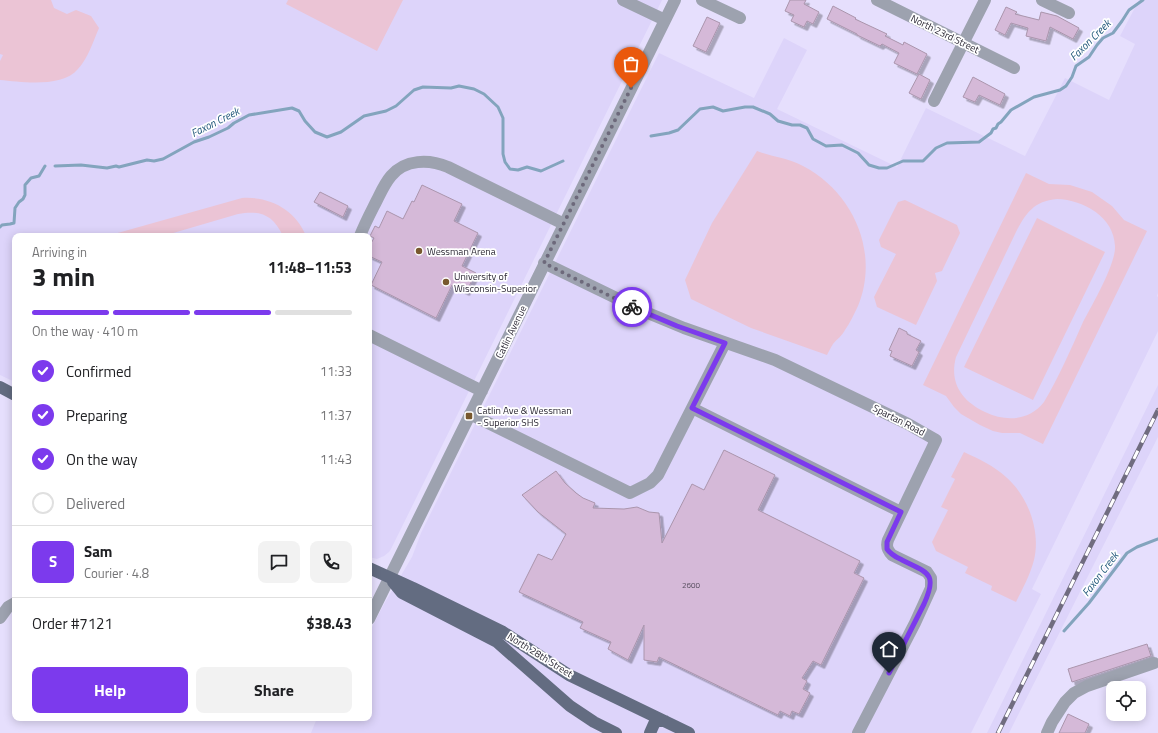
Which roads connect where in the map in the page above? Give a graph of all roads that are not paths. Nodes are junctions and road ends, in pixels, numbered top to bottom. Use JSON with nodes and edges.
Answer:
{"nodes":[{"id":1,"x":623,"y":0,"type":"edge"},
{"id":2,"x":675,"y":0,"type":"edge"},
{"id":3,"x":702,"y":0,"type":"edge"},
{"id":4,"x":877,"y":0,"type":"edge"},
{"id":5,"x":985,"y":0,"type":"edge"},
{"id":6,"x":1042,"y":0,"type":"edge"},
{"id":7,"x":1069,"y":13,"type":"dead end"},
{"id":8,"x":740,"y":18,"type":"dead end"},
{"id":9,"x":665,"y":20,"type":"junction"},
{"id":10,"x":963,"y":42,"type":"junction"},
{"id":11,"x":1014,"y":68,"type":"dead end"},
{"id":12,"x":934,"y":101,"type":"dead end"},
{"id":13,"x":564,"y":224,"type":"junction"},
{"id":14,"x":361,"y":233,"type":"edge"},
{"id":15,"x":544,"y":263,"type":"junction"},
{"id":16,"x":372,"y":338,"type":"edge"},
{"id":17,"x":725,"y":343,"type":"junction"},
{"id":18,"x":0,"y":387,"type":"edge"},
{"id":19,"x":482,"y":391,"type":"junction"},
{"id":20,"x":12,"y":393,"type":"edge"},
{"id":21,"x":692,"y":408,"type":"junction"},
{"id":22,"x":470,"y":414,"type":"junction"},
{"id":23,"x":901,"y":512,"type":"junction"},
{"id":24,"x":372,"y":569,"type":"edge"},
{"id":25,"x":390,"y":578,"type":"junction"},
{"id":26,"x":12,"y":605,"type":"edge"},
{"id":27,"x":372,"y":612,"type":"edge"},
{"id":28,"x":0,"y":618,"type":"edge"},
{"id":29,"x":1154,"y":664,"type":"dead end"},
{"id":30,"x":665,"y":721,"type":"junction"},
{"id":31,"x":616,"y":733,"type":"edge"},
{"id":32,"x":650,"y":733,"type":"edge"},
{"id":33,"x":689,"y":733,"type":"edge"},
{"id":34,"x":858,"y":733,"type":"edge"},
{"id":35,"x":1047,"y":733,"type":"edge"}],
"edges":[{"from":1,"to":9,"type":"street"},
{"from":2,"to":9,"type":"street","name":"Catlin Avenue"},
{"from":3,"to":8,"type":"street"},
{"from":4,"to":10,"type":"street","name":"North 23rd Street"},
{"from":5,"to":10,"type":"street"},
{"from":6,"to":7,"type":"street"},
{"from":9,"to":13,"type":"street","name":"Catlin Avenue"},
{"from":10,"to":11,"type":"street","name":"North 23rd Street"},
{"from":10,"to":12,"type":"street"},
{"from":13,"to":14,"type":"street"},
{"from":13,"to":15,"type":"street","name":"Catlin Avenue"},
{"from":15,"to":17,"type":"street","name":"Spartan Road"},
{"from":15,"to":19,"type":"street","name":"Catlin Avenue"},
{"from":16,"to":19,"type":"street"},
{"from":17,"to":21,"type":"street"},
{"from":17,"to":23,"type":"street","name":"Spartan Road"},
{"from":18,"to":20,"type":"main road"},
{"from":19,"to":22,"type":"street","name":"Catlin Avenue"},
{"from":21,"to":22,"type":"street"},
{"from":21,"to":23,"type":"street"},
{"from":22,"to":25,"type":"street","name":"Catlin Avenue"},
{"from":23,"to":34,"type":"street","name":"Spartan Road"},
{"from":24,"to":25,"type":"main road","name":"North 28th Street"},
{"from":25,"to":27,"type":"street","name":"Catlin Avenue"},
{"from":25,"to":30,"type":"main road","name":"North 28th Street"},
{"from":25,"to":31,"type":"main road","name":"North 28th Street"},
{"from":26,"to":28,"type":"street"},
{"from":29,"to":35,"type":"street"},
{"from":30,"to":32,"type":"main road"},
{"from":30,"to":33,"type":"main road","name":"North 28th Street"}]}
